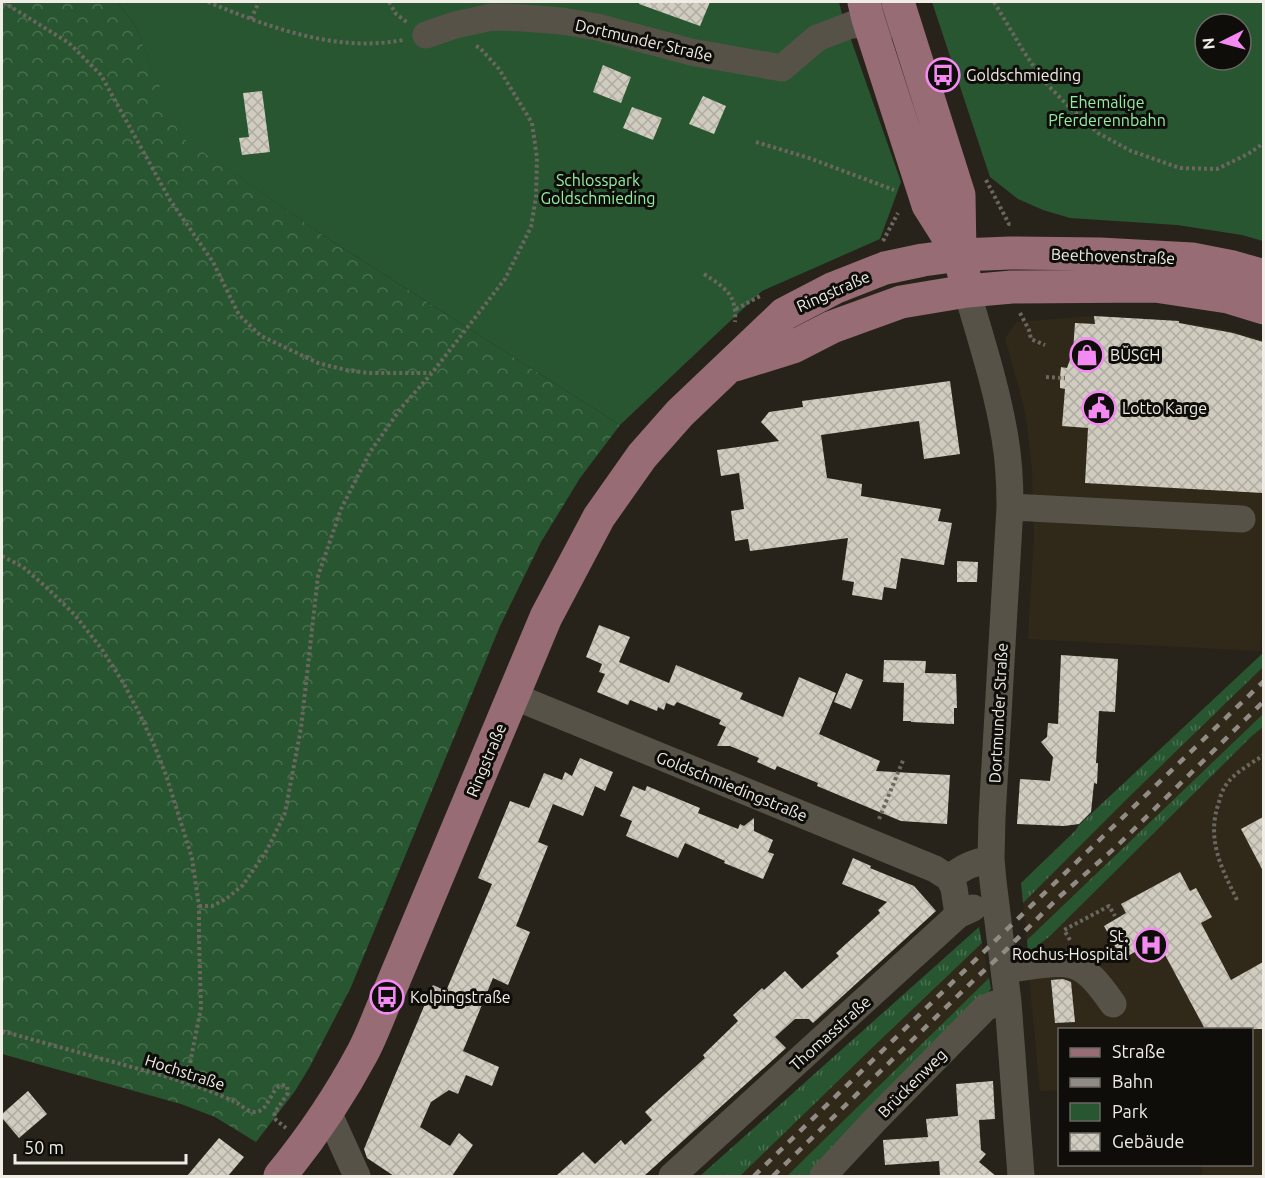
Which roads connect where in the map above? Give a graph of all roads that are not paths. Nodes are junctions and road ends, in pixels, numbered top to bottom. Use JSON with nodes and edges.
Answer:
{"nodes":[{"id":1,"x":901,"y":13,"type":"edge"},
{"id":2,"x":865,"y":23,"type":"edge"},
{"id":3,"x":426,"y":35,"type":"road end"},
{"id":4,"x":960,"y":255,"type":"junction"},
{"id":5,"x":1263,"y":276,"type":"edge"},
{"id":6,"x":967,"y":291,"type":"junction"},
{"id":7,"x":1263,"y":308,"type":"edge"},
{"id":8,"x":727,"y":367,"type":"junction"},
{"id":9,"x":1010,"y":507,"type":"junction"},
{"id":10,"x":1242,"y":519,"type":"dead end"},
{"id":11,"x":513,"y":696,"type":"junction"},
{"id":12,"x":992,"y":859,"type":"junction"},
{"id":13,"x":942,"y":873,"type":"junction"},
{"id":14,"x":995,"y":903,"type":"junction"},
{"id":15,"x":958,"y":915,"type":"junction"},
{"id":16,"x":1004,"y":970,"type":"junction"},
{"id":17,"x":1008,"y":1002,"type":"junction"},
{"id":18,"x":1113,"y":1004,"type":"dead end"},
{"id":19,"x":328,"y":1112,"type":"junction"},
{"id":20,"x":280,"y":1176,"type":"edge"},
{"id":21,"x":357,"y":1176,"type":"edge"},
{"id":22,"x":672,"y":1176,"type":"edge"},
{"id":23,"x":822,"y":1176,"type":"edge"},
{"id":24,"x":1021,"y":1176,"type":"edge"}],
"edges":[{"from":1,"to":2,"type":"street"},
{"from":1,"to":4,"type":"main road","name":"Dortmunder Straße"},
{"from":2,"to":3,"type":"street","name":"Dortmunder Straße"},
{"from":2,"to":4,"type":"main road","name":"Dortmunder Straße"},
{"from":4,"to":5,"type":"main road","name":"Beethovenstraße"},
{"from":4,"to":6,"type":"main road","name":"Dortmunder Straße"},
{"from":4,"to":8,"type":"main road","name":"Ringstraße"},
{"from":6,"to":7,"type":"main road","name":"Beethovenstraße"},
{"from":6,"to":8,"type":"main road","name":"Ringstraße"},
{"from":6,"to":9,"type":"street","name":"Dortmunder Straße"},
{"from":8,"to":11,"type":"main road","name":"Ringstraße"},
{"from":9,"to":10,"type":"street"},
{"from":9,"to":12,"type":"street","name":"Dortmunder Straße"},
{"from":11,"to":13,"type":"street","name":"Goldschmiedingstraße"},
{"from":11,"to":19,"type":"main road","name":"Ringstraße"},
{"from":12,"to":13,"type":"street"},
{"from":12,"to":14,"type":"street","name":"Dortmunder Straße"},
{"from":13,"to":15,"type":"street"},
{"from":14,"to":15,"type":"street","name":"Thomasstraße"},
{"from":14,"to":16,"type":"street","name":"Dortmunder Straße"},
{"from":15,"to":22,"type":"street","name":"Thomasstraße"},
{"from":16,"to":17,"type":"street","name":"Dortmunder Straße"},
{"from":16,"to":18,"type":"street"},
{"from":17,"to":23,"type":"street","name":"Brückenweg"},
{"from":17,"to":24,"type":"street","name":"Dortmunder Straße"},
{"from":19,"to":20,"type":"main road","name":"Ringstraße"},
{"from":19,"to":21,"type":"street"}]}
